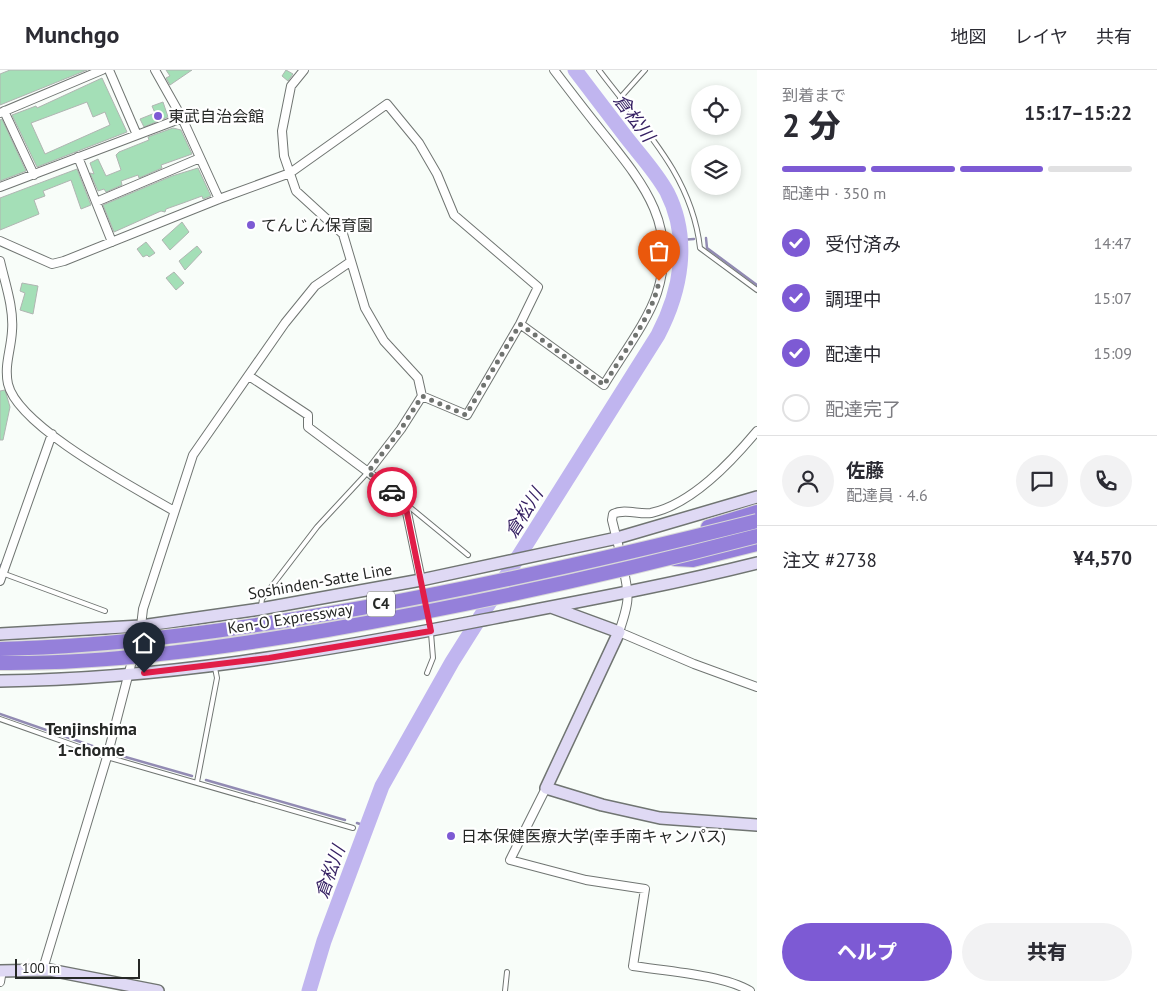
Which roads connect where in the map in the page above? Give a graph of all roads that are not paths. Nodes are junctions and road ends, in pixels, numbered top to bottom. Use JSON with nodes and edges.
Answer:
{"nodes":[{"id":1,"x":102,"y":70,"type":"edge"},
{"id":2,"x":108,"y":70,"type":"edge"},
{"id":3,"x":155,"y":70,"type":"edge"},
{"id":4,"x":303,"y":70,"type":"edge"},
{"id":5,"x":554,"y":70,"type":"edge"},
{"id":6,"x":599,"y":70,"type":"edge"},
{"id":7,"x":645,"y":70,"type":"edge"},
{"id":8,"x":620,"y":98,"type":"junction"},
{"id":9,"x":2,"y":112,"type":"edge"},
{"id":10,"x":182,"y":118,"type":"junction"},
{"id":11,"x":137,"y":135,"type":"junction"},
{"id":12,"x":78,"y":157,"type":"junction"},
{"id":13,"x":200,"y":158,"type":"junction"},
{"id":14,"x":290,"y":173,"type":"junction"},
{"id":15,"x":34,"y":174,"type":"junction"},
{"id":16,"x":0,"y":187,"type":"edge"},
{"id":17,"x":219,"y":198,"type":"junction"},
{"id":18,"x":96,"y":202,"type":"junction"},
{"id":19,"x":0,"y":240,"type":"edge"},
{"id":20,"x":112,"y":242,"type":"junction"},
{"id":21,"x":0,"y":260,"type":"edge"},
{"id":22,"x":350,"y":262,"type":"junction"},
{"id":23,"x":757,"y":290,"type":"edge"},
{"id":24,"x":520,"y":324,"type":"junction"},
{"id":25,"x":249,"y":376,"type":"junction"},
{"id":26,"x":4,"y":382,"type":"edge"},
{"id":27,"x":422,"y":396,"type":"junction"},
{"id":28,"x":757,"y":431,"type":"edge"},
{"id":29,"x":52,"y":434,"type":"junction"},
{"id":30,"x":368,"y":472,"type":"junction"},
{"id":31,"x":757,"y":497,"type":"edge"},
{"id":32,"x":405,"y":503,"type":"junction"},
{"id":33,"x":174,"y":511,"type":"junction"},
{"id":34,"x":757,"y":512,"type":"edge"},
{"id":35,"x":757,"y":522,"type":"edge"},
{"id":36,"x":757,"y":536,"type":"edge"},
{"id":37,"x":617,"y":538,"type":"junction"},
{"id":38,"x":678,"y":541,"type":"junction"},
{"id":39,"x":757,"y":544,"type":"edge"},
{"id":40,"x":468,"y":554,"type":"dead end"},
{"id":41,"x":664,"y":559,"type":"junction"},
{"id":42,"x":757,"y":563,"type":"edge"},
{"id":43,"x":1,"y":575,"type":"edge"},
{"id":44,"x":421,"y":580,"type":"junction"},
{"id":45,"x":628,"y":590,"type":"junction"},
{"id":46,"x":551,"y":607,"type":"junction"},
{"id":47,"x":260,"y":609,"type":"junction"},
{"id":48,"x":105,"y":610,"type":"dead end"},
{"id":49,"x":141,"y":626,"type":"junction"},
{"id":50,"x":431,"y":631,"type":"junction"},
{"id":51,"x":619,"y":632,"type":"junction"},
{"id":52,"x":0,"y":634,"type":"edge"},
{"id":53,"x":0,"y":649,"type":"edge"},
{"id":54,"x":0,"y":663,"type":"edge"},
{"id":55,"x":215,"y":666,"type":"junction"},
{"id":56,"x":427,"y":673,"type":"dead end"},
{"id":57,"x":128,"y":675,"type":"junction"},
{"id":58,"x":0,"y":681,"type":"edge"},
{"id":59,"x":757,"y":687,"type":"edge"},
{"id":60,"x":0,"y":719,"type":"edge"},
{"id":61,"x":107,"y":757,"type":"junction"},
{"id":62,"x":197,"y":782,"type":"junction"},
{"id":63,"x":546,"y":788,"type":"junction"},
{"id":64,"x":757,"y":825,"type":"edge"},
{"id":65,"x":353,"y":828,"type":"dead end"},
{"id":66,"x":43,"y":969,"type":"junction"},
{"id":67,"x":508,"y":972,"type":"dead end"},
{"id":68,"x":1,"y":974,"type":"edge"},
{"id":69,"x":158,"y":991,"type":"edge"},
{"id":70,"x":505,"y":991,"type":"edge"},
{"id":71,"x":750,"y":991,"type":"edge"}],
"edges":[{"from":1,"to":9,"type":"street"},
{"from":2,"to":11,"type":"street"},
{"from":3,"to":10,"type":"street"},
{"from":4,"to":14,"type":"street"},
{"from":5,"to":24,"type":"street"},
{"from":6,"to":8,"type":"lane"},
{"from":7,"to":8,"type":"lane"},
{"from":8,"to":23,"type":"lane"},
{"from":9,"to":15,"type":"street"},
{"from":10,"to":11,"type":"street"},
{"from":10,"to":13,"type":"street"},
{"from":11,"to":12,"type":"street"},
{"from":12,"to":15,"type":"street"},
{"from":12,"to":18,"type":"street"},
{"from":13,"to":17,"type":"street"},
{"from":13,"to":18,"type":"street"},
{"from":14,"to":17,"type":"street"},
{"from":14,"to":22,"type":"street"},
{"from":14,"to":24,"type":"street"},
{"from":15,"to":16,"type":"street"},
{"from":17,"to":20,"type":"street"},
{"from":18,"to":20,"type":"street"},
{"from":19,"to":20,"type":"street"},
{"from":21,"to":26,"type":"street"},
{"from":22,"to":25,"type":"street"},
{"from":22,"to":27,"type":"street"},
{"from":24,"to":27,"type":"street"},
{"from":25,"to":30,"type":"street"},
{"from":25,"to":33,"type":"street"},
{"from":26,"to":29,"type":"street"},
{"from":27,"to":30,"type":"street"},
{"from":28,"to":37,"type":"street"},
{"from":29,"to":33,"type":"street"},
{"from":29,"to":43,"type":"street"},
{"from":30,"to":32,"type":"street"},
{"from":30,"to":47,"type":"lane"},
{"from":31,"to":37,"type":"main road","name":"Soshinden-Satte Line"},
{"from":32,"to":40,"type":"lane"},
{"from":32,"to":44,"type":"street"},
{"from":33,"to":49,"type":"street"},
{"from":34,"to":38,"type":"highway","bridge":true},
{"from":35,"to":38,"type":"highway","name":"Ken-O Expressway","number":"C4","bridge":true},
{"from":36,"to":41,"type":"highway","name":"Ken-O Expressway","number":"C4","bridge":true},
{"from":37,"to":44,"type":"main road","name":"Soshinden-Satte Line"},
{"from":37,"to":45,"type":"street"},
{"from":38,"to":53,"type":"highway","name":"Ken-O Expressway","number":"C4","bridge":true},
{"from":39,"to":41,"type":"highway","bridge":true},
{"from":41,"to":54,"type":"highway","name":"Ken-O Expressway","number":"C4","bridge":true},
{"from":42,"to":45,"type":"main road"},
{"from":43,"to":48,"type":"lane"},
{"from":44,"to":47,"type":"main road","name":"Soshinden-Satte Line"},
{"from":44,"to":50,"type":"main road"},
{"from":45,"to":46,"type":"main road"},
{"from":45,"to":51,"type":"street"},
{"from":46,"to":50,"type":"main road"},
{"from":46,"to":51,"type":"main road"},
{"from":47,"to":49,"type":"main road","name":"Soshinden-Satte Line"},
{"from":49,"to":52,"type":"main road","name":"Soshinden-Satte Line"},
{"from":49,"to":57,"type":"street"},
{"from":50,"to":55,"type":"main road"},
{"from":50,"to":56,"type":"lane"},
{"from":51,"to":59,"type":"street"},
{"from":51,"to":63,"type":"main road"},
{"from":55,"to":57,"type":"main road"},
{"from":55,"to":62,"type":"lane"},
{"from":57,"to":58,"type":"main road"},
{"from":57,"to":61,"type":"street"},
{"from":60,"to":61,"type":"lane"},
{"from":61,"to":62,"type":"lane"},
{"from":61,"to":66,"type":"street"},
{"from":62,"to":65,"type":"lane"},
{"from":63,"to":64,"type":"main road"},
{"from":63,"to":71,"type":"street"},
{"from":66,"to":68,"type":"main road"},
{"from":66,"to":69,"type":"main road"},
{"from":67,"to":70,"type":"lane"}]}
